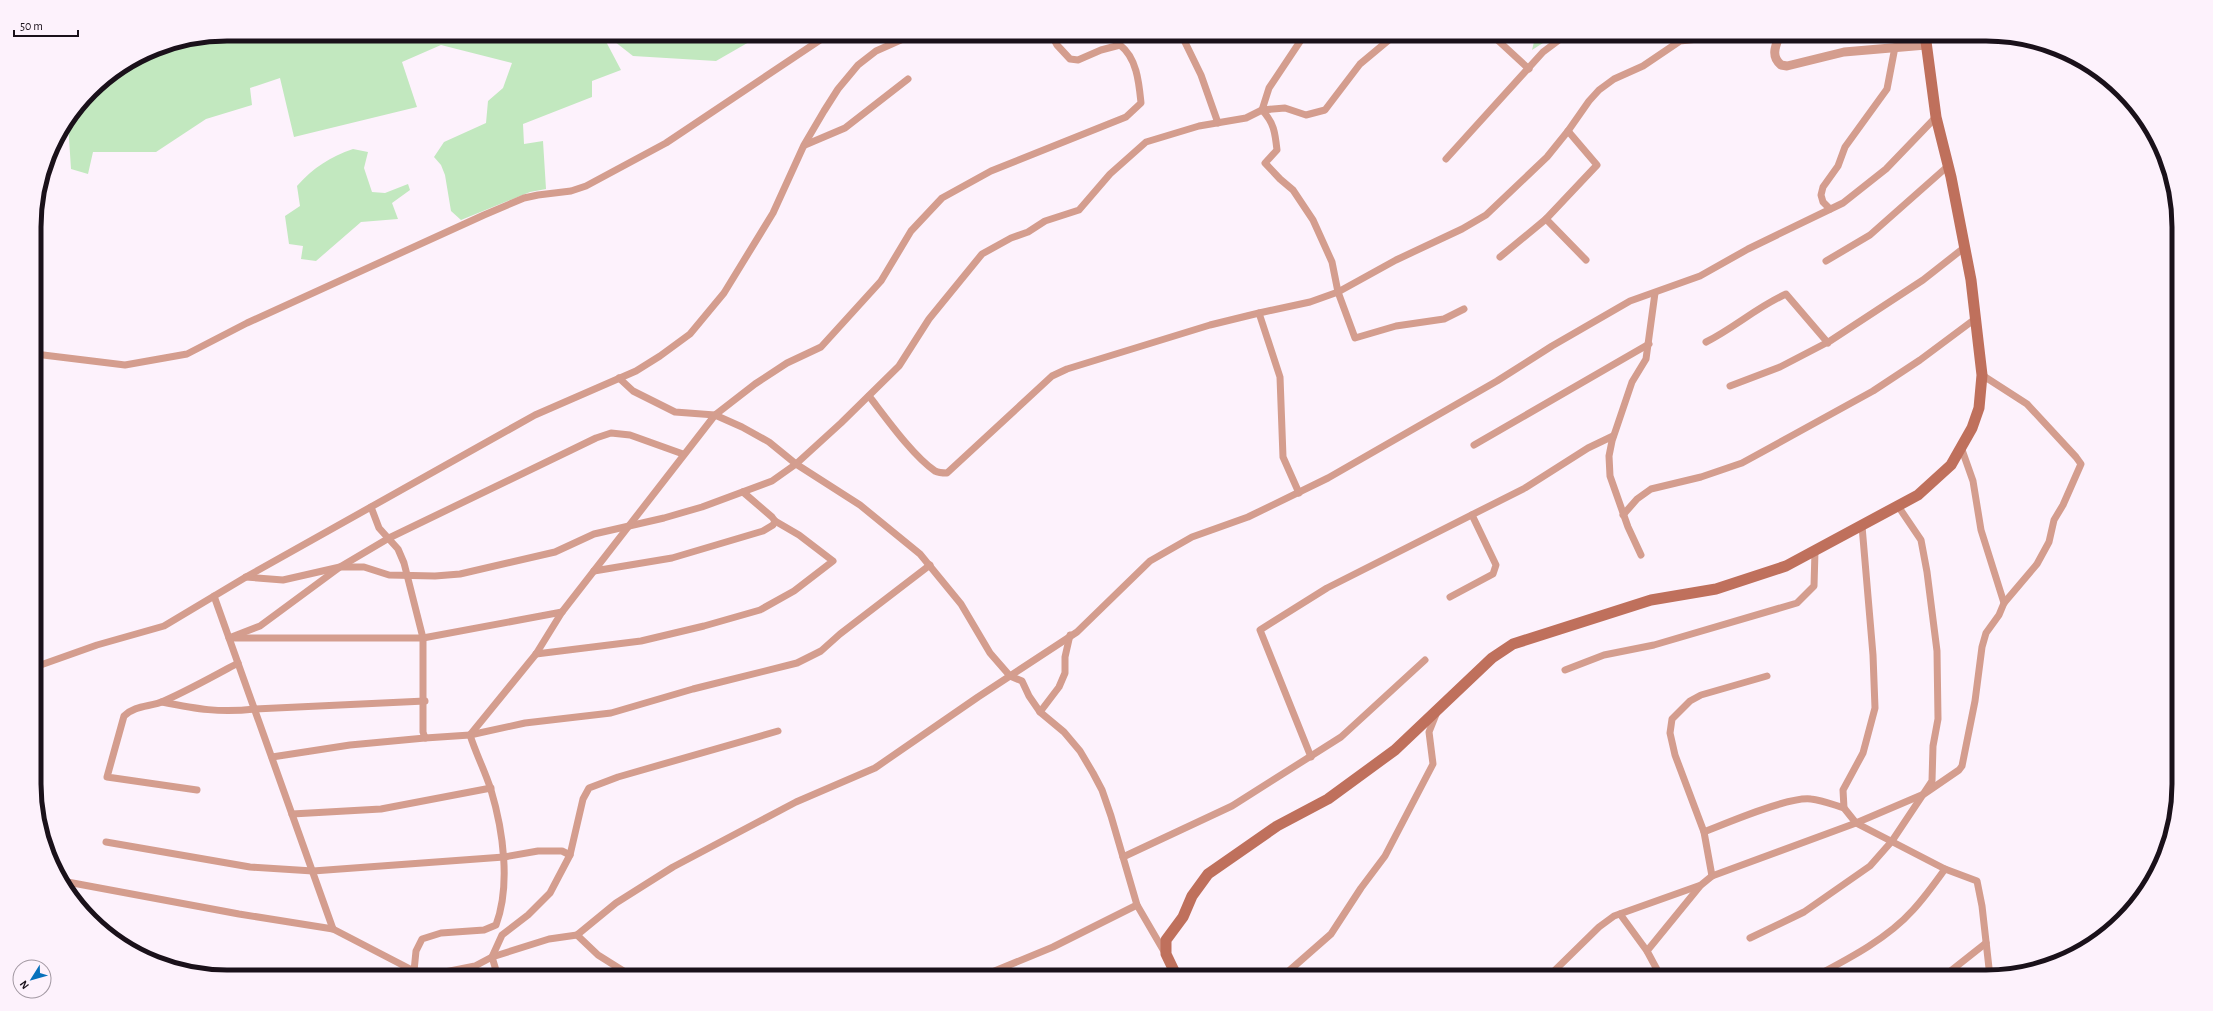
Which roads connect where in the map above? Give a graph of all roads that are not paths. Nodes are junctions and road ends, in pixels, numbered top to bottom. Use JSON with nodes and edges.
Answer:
{"nodes":[{"id":1,"x":819,"y":41,"type":"edge"},
{"id":2,"x":898,"y":41,"type":"edge"},
{"id":3,"x":1055,"y":41,"type":"edge"},
{"id":4,"x":1184,"y":41,"type":"edge"},
{"id":5,"x":1301,"y":41,"type":"edge"},
{"id":6,"x":1388,"y":41,"type":"edge"},
{"id":7,"x":1499,"y":41,"type":"edge"},
{"id":8,"x":1558,"y":41,"type":"edge"},
{"id":9,"x":1680,"y":41,"type":"edge"},
{"id":10,"x":1778,"y":41,"type":"edge"},
{"id":11,"x":1918,"y":41,"type":"edge"},
{"id":12,"x":1926,"y":41,"type":"edge"},
{"id":13,"x":1895,"y":47,"type":"junction"},
{"id":14,"x":1529,"y":69,"type":"junction"},
{"id":15,"x":908,"y":79,"type":"dead end"},
{"id":16,"x":1262,"y":110,"type":"junction"},
{"id":17,"x":1936,"y":117,"type":"junction"},
{"id":18,"x":1218,"y":123,"type":"junction"},
{"id":19,"x":1568,"y":132,"type":"junction"},
{"id":20,"x":804,"y":145,"type":"junction"},
{"id":21,"x":1446,"y":159,"type":"dead end"},
{"id":22,"x":1948,"y":166,"type":"junction"},
{"id":23,"x":1830,"y":209,"type":"junction"},
{"id":24,"x":1546,"y":219,"type":"junction"},
{"id":25,"x":1965,"y":247,"type":"junction"},
{"id":26,"x":1500,"y":256,"type":"dead end"},
{"id":27,"x":1586,"y":260,"type":"dead end"},
{"id":28,"x":1826,"y":261,"type":"dead end"},
{"id":29,"x":1338,"y":292,"type":"junction"},
{"id":30,"x":1655,"y":294,"type":"junction"},
{"id":31,"x":1464,"y":309,"type":"dead end"},
{"id":32,"x":1259,"y":313,"type":"junction"},
{"id":33,"x":1975,"y":319,"type":"junction"},
{"id":34,"x":1706,"y":342,"type":"dead end"},
{"id":35,"x":1828,"y":342,"type":"junction"},
{"id":36,"x":1649,"y":344,"type":"junction"},
{"id":37,"x":41,"y":355,"type":"edge"},
{"id":38,"x":1982,"y":375,"type":"junction"},
{"id":39,"x":619,"y":378,"type":"junction"},
{"id":40,"x":1730,"y":386,"type":"dead end"},
{"id":41,"x":869,"y":396,"type":"junction"},
{"id":42,"x":715,"y":415,"type":"junction"},
{"id":43,"x":1613,"y":436,"type":"junction"},
{"id":44,"x":1474,"y":445,"type":"dead end"},
{"id":45,"x":1961,"y":447,"type":"junction"},
{"id":46,"x":683,"y":454,"type":"junction"},
{"id":47,"x":796,"y":464,"type":"junction"},
{"id":48,"x":743,"y":492,"type":"junction"},
{"id":49,"x":1299,"y":493,"type":"junction"},
{"id":50,"x":1898,"y":506,"type":"junction"},
{"id":51,"x":370,"y":507,"type":"junction"},
{"id":52,"x":1472,"y":515,"type":"junction"},
{"id":53,"x":1623,"y":515,"type":"junction"},
{"id":54,"x":775,"y":521,"type":"junction"},
{"id":55,"x":630,"y":526,"type":"junction"},
{"id":56,"x":1862,"y":526,"type":"junction"},
{"id":57,"x":389,"y":538,"type":"junction"},
{"id":58,"x":1815,"y":551,"type":"junction"},
{"id":59,"x":1641,"y":555,"type":"dead end"},
{"id":60,"x":930,"y":566,"type":"junction"},
{"id":61,"x":340,"y":567,"type":"junction"},
{"id":62,"x":594,"y":571,"type":"junction"},
{"id":63,"x":406,"y":575,"type":"junction"},
{"id":64,"x":246,"y":577,"type":"junction"},
{"id":65,"x":214,"y":596,"type":"junction"},
{"id":66,"x":1450,"y":596,"type":"dead end"},
{"id":67,"x":2004,"y":603,"type":"junction"},
{"id":68,"x":562,"y":612,"type":"junction"},
{"id":69,"x":1070,"y":635,"type":"junction"},
{"id":70,"x":229,"y":638,"type":"junction"},
{"id":71,"x":423,"y":638,"type":"junction"},
{"id":72,"x":536,"y":654,"type":"junction"},
{"id":73,"x":1425,"y":660,"type":"dead end"},
{"id":74,"x":238,"y":663,"type":"junction"},
{"id":75,"x":41,"y":665,"type":"edge"},
{"id":76,"x":1565,"y":670,"type":"dead end"},
{"id":77,"x":1010,"y":676,"type":"junction"},
{"id":78,"x":1767,"y":676,"type":"dead end"},
{"id":79,"x":425,"y":701,"type":"junction"},
{"id":80,"x":162,"y":702,"type":"junction"},
{"id":81,"x":1440,"y":706,"type":"junction"},
{"id":82,"x":255,"y":709,"type":"junction"},
{"id":83,"x":1040,"y":712,"type":"junction"},
{"id":84,"x":778,"y":731,"type":"dead end"},
{"id":85,"x":470,"y":735,"type":"junction"},
{"id":86,"x":425,"y":738,"type":"junction"},
{"id":87,"x":272,"y":757,"type":"junction"},
{"id":88,"x":1311,"y":757,"type":"junction"},
{"id":89,"x":490,"y":788,"type":"junction"},
{"id":90,"x":197,"y":790,"type":"dead end"},
{"id":91,"x":1924,"y":794,"type":"junction"},
{"id":92,"x":1844,"y":808,"type":"junction"},
{"id":93,"x":292,"y":814,"type":"junction"},
{"id":94,"x":1856,"y":823,"type":"junction"},
{"id":95,"x":1704,"y":832,"type":"junction"},
{"id":96,"x":1892,"y":841,"type":"junction"},
{"id":97,"x":106,"y":842,"type":"dead end"},
{"id":98,"x":570,"y":855,"type":"junction"},
{"id":99,"x":504,"y":857,"type":"junction"},
{"id":100,"x":1123,"y":857,"type":"junction"},
{"id":101,"x":1945,"y":869,"type":"junction"},
{"id":102,"x":313,"y":871,"type":"junction"},
{"id":103,"x":1712,"y":876,"type":"junction"},
{"id":104,"x":69,"y":882,"type":"edge"},
{"id":105,"x":1701,"y":885,"type":"junction"},
{"id":106,"x":1137,"y":905,"type":"junction"},
{"id":107,"x":1620,"y":914,"type":"junction"},
{"id":108,"x":333,"y":930,"type":"junction"},
{"id":109,"x":577,"y":935,"type":"junction"},
{"id":110,"x":1750,"y":938,"type":"dead end"},
{"id":111,"x":1986,"y":943,"type":"junction"},
{"id":112,"x":1647,"y":951,"type":"junction"},
{"id":113,"x":1166,"y":954,"type":"junction"},
{"id":114,"x":492,"y":957,"type":"junction"},
{"id":115,"x":412,"y":970,"type":"edge"},
{"id":116,"x":414,"y":970,"type":"edge"},
{"id":117,"x":455,"y":970,"type":"edge"},
{"id":118,"x":496,"y":970,"type":"edge"},
{"id":119,"x":622,"y":970,"type":"edge"},
{"id":120,"x":997,"y":970,"type":"edge"},
{"id":121,"x":1174,"y":970,"type":"edge"},
{"id":122,"x":1290,"y":970,"type":"edge"},
{"id":123,"x":1555,"y":970,"type":"edge"},
{"id":124,"x":1657,"y":970,"type":"edge"},
{"id":125,"x":1827,"y":970,"type":"edge"},
{"id":126,"x":1952,"y":970,"type":"edge"},
{"id":127,"x":1989,"y":970,"type":"edge"}],
"edges":[{"from":1,"to":37,"type":"street"},
{"from":2,"to":20,"type":"street"},
{"from":3,"to":42,"type":"street"},
{"from":4,"to":18,"type":"street"},
{"from":5,"to":16,"type":"street"},
{"from":6,"to":16,"type":"street"},
{"from":7,"to":14,"type":"street"},
{"from":8,"to":14,"type":"street"},
{"from":9,"to":19,"type":"street"},
{"from":10,"to":13,"type":"street"},
{"from":11,"to":13,"type":"street"},
{"from":12,"to":17,"type":"main road"},
{"from":13,"to":23,"type":"street"},
{"from":14,"to":21,"type":"street"},
{"from":15,"to":20,"type":"street"},
{"from":16,"to":18,"type":"street"},
{"from":16,"to":29,"type":"street"},
{"from":17,"to":22,"type":"main road"},
{"from":17,"to":23,"type":"street"},
{"from":18,"to":41,"type":"street"},
{"from":19,"to":24,"type":"street"},
{"from":19,"to":29,"type":"street"},
{"from":20,"to":39,"type":"street"},
{"from":22,"to":25,"type":"main road"},
{"from":22,"to":28,"type":"street"},
{"from":23,"to":30,"type":"street"},
{"from":24,"to":26,"type":"street"},
{"from":24,"to":27,"type":"street"},
{"from":25,"to":33,"type":"main road"},
{"from":25,"to":35,"type":"street"},
{"from":29,"to":31,"type":"street"},
{"from":29,"to":32,"type":"street"},
{"from":30,"to":36,"type":"street"},
{"from":30,"to":49,"type":"street"},
{"from":32,"to":41,"type":"street"},
{"from":32,"to":49,"type":"street"},
{"from":33,"to":38,"type":"main road"},
{"from":33,"to":53,"type":"street"},
{"from":34,"to":35,"type":"street"},
{"from":35,"to":40,"type":"street"},
{"from":36,"to":43,"type":"street"},
{"from":36,"to":44,"type":"street"},
{"from":38,"to":45,"type":"main road"},
{"from":38,"to":67,"type":"street"},
{"from":39,"to":42,"type":"street"},
{"from":39,"to":51,"type":"street"},
{"from":41,"to":47,"type":"street"},
{"from":42,"to":46,"type":"street"},
{"from":42,"to":47,"type":"street"},
{"from":43,"to":52,"type":"street"},
{"from":43,"to":53,"type":"street"},
{"from":45,"to":50,"type":"main road"},
{"from":45,"to":67,"type":"street"},
{"from":46,"to":55,"type":"street"},
{"from":46,"to":57,"type":"street"},
{"from":47,"to":48,"type":"street"},
{"from":47,"to":60,"type":"street"},
{"from":48,"to":54,"type":"street"},
{"from":48,"to":55,"type":"street"},
{"from":49,"to":69,"type":"street"},
{"from":50,"to":56,"type":"main road"},
{"from":50,"to":91,"type":"street"},
{"from":51,"to":57,"type":"street"},
{"from":51,"to":64,"type":"street"},
{"from":52,"to":66,"type":"street"},
{"from":52,"to":88,"type":"street"},
{"from":53,"to":59,"type":"street"},
{"from":54,"to":62,"type":"street"},
{"from":54,"to":72,"type":"street"},
{"from":55,"to":62,"type":"street"},
{"from":55,"to":63,"type":"street"},
{"from":56,"to":58,"type":"main road"},
{"from":56,"to":92,"type":"street"},
{"from":57,"to":61,"type":"street"},
{"from":57,"to":63,"type":"street"},
{"from":58,"to":76,"type":"street"},
{"from":58,"to":81,"type":"main road"},
{"from":60,"to":77,"type":"street"},
{"from":60,"to":85,"type":"street"},
{"from":61,"to":63,"type":"street"},
{"from":61,"to":64,"type":"street"},
{"from":61,"to":70,"type":"street"},
{"from":62,"to":68,"type":"street"},
{"from":63,"to":71,"type":"street"},
{"from":64,"to":65,"type":"street"},
{"from":65,"to":70,"type":"street"},
{"from":65,"to":75,"type":"street"},
{"from":67,"to":91,"type":"street"},
{"from":68,"to":71,"type":"street"},
{"from":68,"to":72,"type":"street"},
{"from":69,"to":77,"type":"street"},
{"from":69,"to":83,"type":"street"},
{"from":70,"to":71,"type":"street"},
{"from":70,"to":74,"type":"street"},
{"from":71,"to":79,"type":"street"},
{"from":72,"to":85,"type":"street"},
{"from":73,"to":88,"type":"street"},
{"from":74,"to":80,"type":"street"},
{"from":74,"to":82,"type":"street"},
{"from":77,"to":83,"type":"street"},
{"from":77,"to":109,"type":"street"},
{"from":78,"to":95,"type":"street"},
{"from":79,"to":82,"type":"street"},
{"from":79,"to":86,"type":"street"},
{"from":80,"to":82,"type":"street"},
{"from":80,"to":90,"type":"street"},
{"from":81,"to":113,"type":"main road"},
{"from":81,"to":122,"type":"street"},
{"from":82,"to":87,"type":"street"},
{"from":83,"to":100,"type":"street"},
{"from":84,"to":98,"type":"street"},
{"from":85,"to":86,"type":"street"},
{"from":85,"to":89,"type":"street"},
{"from":86,"to":87,"type":"street"},
{"from":87,"to":93,"type":"street"},
{"from":88,"to":100,"type":"street"},
{"from":89,"to":93,"type":"street"},
{"from":89,"to":99,"type":"street"},
{"from":91,"to":94,"type":"street"},
{"from":91,"to":96,"type":"street"},
{"from":92,"to":94,"type":"street"},
{"from":92,"to":95,"type":"street"},
{"from":93,"to":102,"type":"street"},
{"from":94,"to":96,"type":"street"},
{"from":94,"to":103,"type":"street"},
{"from":95,"to":103,"type":"street"},
{"from":96,"to":101,"type":"street"},
{"from":96,"to":110,"type":"street"},
{"from":97,"to":102,"type":"street"},
{"from":98,"to":99,"type":"street"},
{"from":98,"to":114,"type":"street"},
{"from":99,"to":102,"type":"street"},
{"from":99,"to":116,"type":"street"},
{"from":100,"to":106,"type":"street"},
{"from":101,"to":111,"type":"street"},
{"from":101,"to":125,"type":"street"},
{"from":102,"to":108,"type":"street"},
{"from":103,"to":105,"type":"street"},
{"from":104,"to":108,"type":"street"},
{"from":105,"to":107,"type":"street"},
{"from":105,"to":112,"type":"street"},
{"from":106,"to":113,"type":"street"},
{"from":106,"to":120,"type":"street"},
{"from":107,"to":112,"type":"street"},
{"from":107,"to":123,"type":"street"},
{"from":108,"to":115,"type":"street"},
{"from":109,"to":114,"type":"street"},
{"from":109,"to":119,"type":"street"},
{"from":111,"to":126,"type":"street"},
{"from":111,"to":127,"type":"street"},
{"from":112,"to":124,"type":"street"},
{"from":113,"to":121,"type":"main road"},
{"from":114,"to":117,"type":"street"},
{"from":114,"to":118,"type":"street"}]}
